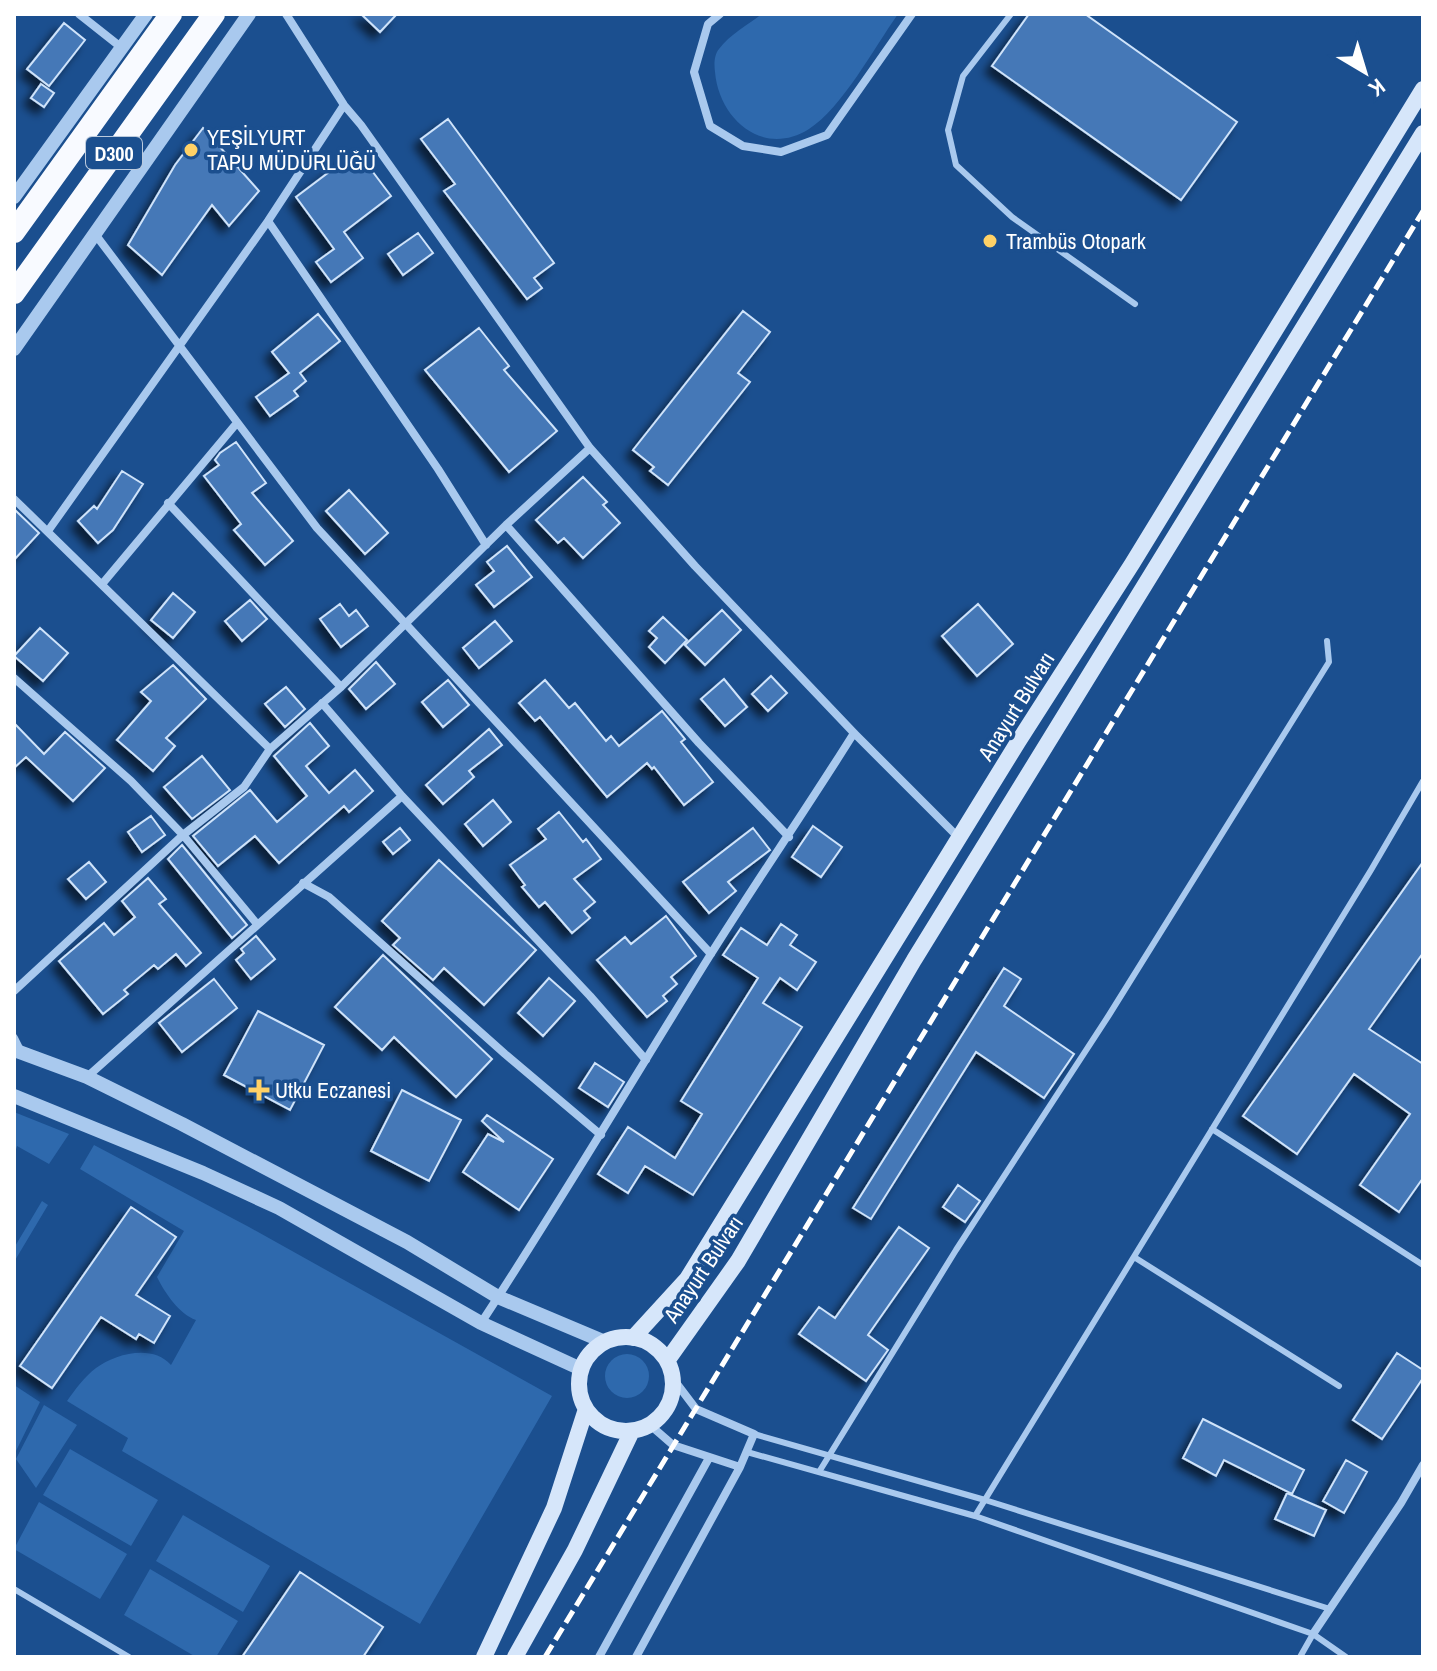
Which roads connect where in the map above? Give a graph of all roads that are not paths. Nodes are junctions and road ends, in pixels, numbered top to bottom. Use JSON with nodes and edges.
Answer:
{"nodes":[{"id":1,"x":79,"y":14,"type":"edge"},
{"id":2,"x":146,"y":14,"type":"edge"},
{"id":3,"x":171,"y":14,"type":"edge"},
{"id":4,"x":214,"y":14,"type":"edge"},
{"id":5,"x":249,"y":14,"type":"edge"},
{"id":6,"x":286,"y":14,"type":"edge"},
{"id":7,"x":720,"y":14,"type":"edge"},
{"id":8,"x":912,"y":14,"type":"edge"},
{"id":9,"x":1011,"y":14,"type":"edge"},
{"id":10,"x":123,"y":48,"type":"junction"},
{"id":11,"x":1423,"y":89,"type":"edge"},
{"id":12,"x":344,"y":105,"type":"junction"},
{"id":13,"x":1423,"y":133,"type":"edge"},
{"id":14,"x":53,"y":144,"type":"junction"},
{"id":15,"x":18,"y":214,"type":"edge"},
{"id":16,"x":268,"y":221,"type":"junction"},
{"id":17,"x":95,"y":234,"type":"junction"},
{"id":18,"x":14,"y":293,"type":"edge"},
{"id":19,"x":1135,"y":304,"type":"dead end"},
{"id":20,"x":180,"y":347,"type":"junction"},
{"id":21,"x":14,"y":349,"type":"edge"},
{"id":22,"x":236,"y":424,"type":"junction"},
{"id":23,"x":590,"y":448,"type":"junction"},
{"id":24,"x":14,"y":499,"type":"edge"},
{"id":25,"x":168,"y":503,"type":"junction"},
{"id":26,"x":506,"y":525,"type":"junction"},
{"id":27,"x":48,"y":531,"type":"junction"},
{"id":28,"x":486,"y":545,"type":"junction"},
{"id":29,"x":103,"y":583,"type":"junction"},
{"id":30,"x":405,"y":626,"type":"junction"},
{"id":31,"x":1327,"y":641,"type":"dead end"},
{"id":32,"x":14,"y":678,"type":"edge"},
{"id":33,"x":341,"y":687,"type":"junction"},
{"id":34,"x":322,"y":703,"type":"junction"},
{"id":35,"x":854,"y":733,"type":"junction"},
{"id":36,"x":270,"y":749,"type":"junction"},
{"id":37,"x":1423,"y":781,"type":"edge"},
{"id":38,"x":402,"y":796,"type":"junction"},
{"id":39,"x":183,"y":835,"type":"junction"},
{"id":40,"x":789,"y":837,"type":"junction"},
{"id":41,"x":959,"y":838,"type":"junction"},
{"id":42,"x":303,"y":883,"type":"junction"},
{"id":43,"x":257,"y":924,"type":"junction"},
{"id":44,"x":711,"y":954,"type":"junction"},
{"id":45,"x":14,"y":991,"type":"edge"},
{"id":46,"x":14,"y":1038,"type":"edge"},
{"id":47,"x":18,"y":1052,"type":"edge"},
{"id":48,"x":646,"y":1060,"type":"junction"},
{"id":49,"x":87,"y":1077,"type":"junction"},
{"id":50,"x":14,"y":1096,"type":"edge"},
{"id":51,"x":1212,"y":1129,"type":"junction"},
{"id":52,"x":601,"y":1135,"type":"junction"},
{"id":53,"x":1134,"y":1257,"type":"junction"},
{"id":54,"x":1423,"y":1265,"type":"edge"},
{"id":55,"x":498,"y":1297,"type":"junction"},
{"id":56,"x":481,"y":1323,"type":"junction"},
{"id":57,"x":633,"y":1338,"type":"junction"},
{"id":58,"x":605,"y":1342,"type":"junction"},
{"id":59,"x":667,"y":1361,"type":"junction"},
{"id":60,"x":581,"y":1369,"type":"junction"},
{"id":61,"x":674,"y":1380,"type":"junction"},
{"id":62,"x":1339,"y":1386,"type":"dead end"},
{"id":63,"x":586,"y":1409,"type":"junction"},
{"id":64,"x":650,"y":1425,"type":"junction"},
{"id":65,"x":632,"y":1431,"type":"junction"},
{"id":66,"x":754,"y":1434,"type":"junction"},
{"id":67,"x":747,"y":1452,"type":"junction"},
{"id":68,"x":829,"y":1455,"type":"junction"},
{"id":69,"x":709,"y":1458,"type":"junction"},
{"id":70,"x":1423,"y":1465,"type":"edge"},
{"id":71,"x":740,"y":1467,"type":"junction"},
{"id":72,"x":819,"y":1472,"type":"junction"},
{"id":73,"x":985,"y":1500,"type":"junction"},
{"id":74,"x":975,"y":1516,"type":"junction"},
{"id":75,"x":14,"y":1589,"type":"edge"},
{"id":76,"x":1330,"y":1609,"type":"junction"},
{"id":77,"x":1313,"y":1634,"type":"junction"},
{"id":78,"x":129,"y":1657,"type":"edge"},
{"id":79,"x":484,"y":1657,"type":"edge"},
{"id":80,"x":515,"y":1657,"type":"edge"},
{"id":81,"x":599,"y":1657,"type":"edge"},
{"id":82,"x":636,"y":1657,"type":"edge"},
{"id":83,"x":1300,"y":1657,"type":"edge"},
{"id":84,"x":1346,"y":1657,"type":"edge"}],
"edges":[{"from":1,"to":10,"type":"street"},
{"from":2,"to":10,"type":"street"},
{"from":3,"to":15,"type":"highway","number":"D300"},
{"from":4,"to":18,"type":"highway","number":"D300"},
{"from":5,"to":17,"type":"street"},
{"from":6,"to":12,"type":"street"},
{"from":7,"to":8,"type":"street"},
{"from":9,"to":19,"type":"lane"},
{"from":10,"to":14,"type":"street"},
{"from":11,"to":41,"type":"main road","name":"Anayurt Bulvarı"},
{"from":12,"to":16,"type":"street"},
{"from":12,"to":23,"type":"street"},
{"from":13,"to":59,"type":"main road","name":"Anayurt Bulvarı"},
{"from":14,"to":15,"type":"street"},
{"from":14,"to":15,"type":"street"},
{"from":16,"to":20,"type":"street"},
{"from":16,"to":28,"type":"street"},
{"from":17,"to":20,"type":"street"},
{"from":17,"to":21,"type":"street"},
{"from":20,"to":22,"type":"street"},
{"from":20,"to":27,"type":"street"},
{"from":22,"to":25,"type":"street"},
{"from":22,"to":30,"type":"street"},
{"from":23,"to":26,"type":"street"},
{"from":23,"to":35,"type":"street"},
{"from":24,"to":27,"type":"street"},
{"from":25,"to":29,"type":"street"},
{"from":25,"to":33,"type":"street"},
{"from":26,"to":28,"type":"street"},
{"from":26,"to":40,"type":"street"},
{"from":27,"to":29,"type":"street"},
{"from":28,"to":30,"type":"street"},
{"from":29,"to":36,"type":"street"},
{"from":30,"to":33,"type":"street"},
{"from":30,"to":44,"type":"street"},
{"from":31,"to":68,"type":"lane"},
{"from":32,"to":39,"type":"street"},
{"from":33,"to":34,"type":"street"},
{"from":34,"to":36,"type":"street"},
{"from":34,"to":38,"type":"street"},
{"from":35,"to":40,"type":"street"},
{"from":35,"to":41,"type":"street"},
{"from":36,"to":39,"type":"street"},
{"from":37,"to":51,"type":"lane"},
{"from":38,"to":42,"type":"street"},
{"from":38,"to":48,"type":"street"},
{"from":39,"to":43,"type":"street"},
{"from":39,"to":45,"type":"street"},
{"from":40,"to":44,"type":"street"},
{"from":41,"to":57,"type":"main road","name":"Anayurt Bulvarı"},
{"from":42,"to":43,"type":"street"},
{"from":42,"to":52,"type":"street"},
{"from":43,"to":49,"type":"street"},
{"from":44,"to":48,"type":"street"},
{"from":46,"to":47,"type":"street"},
{"from":47,"to":49,"type":"street"},
{"from":48,"to":52,"type":"street"},
{"from":49,"to":55,"type":"street"},
{"from":50,"to":56,"type":"street"},
{"from":51,"to":53,"type":"lane"},
{"from":51,"to":54,"type":"lane"},
{"from":52,"to":55,"type":"street"},
{"from":53,"to":62,"type":"lane"},
{"from":53,"to":73,"type":"lane"},
{"from":55,"to":56,"type":"street"},
{"from":55,"to":58,"type":"street"},
{"from":56,"to":60,"type":"street"},
{"from":57,"to":58,"type":"main road"},
{"from":57,"to":59,"type":"main road"},
{"from":58,"to":60,"type":"main road"},
{"from":59,"to":61,"type":"main road"},
{"from":60,"to":63,"type":"main road"},
{"from":61,"to":64,"type":"main road"},
{"from":61,"to":66,"type":"street"},
{"from":63,"to":65,"type":"main road"},
{"from":63,"to":79,"type":"main road"},
{"from":64,"to":65,"type":"main road"},
{"from":64,"to":69,"type":"street"},
{"from":65,"to":80,"type":"main road"},
{"from":66,"to":67,"type":"street"},
{"from":66,"to":68,"type":"lane"},
{"from":67,"to":71,"type":"street"},
{"from":67,"to":72,"type":"lane"},
{"from":68,"to":72,"type":"lane"},
{"from":68,"to":73,"type":"lane"},
{"from":69,"to":71,"type":"street"},
{"from":69,"to":81,"type":"street"},
{"from":70,"to":76,"type":"street"},
{"from":71,"to":82,"type":"street"},
{"from":72,"to":74,"type":"lane"},
{"from":73,"to":74,"type":"lane"},
{"from":73,"to":76,"type":"lane"},
{"from":74,"to":77,"type":"lane"},
{"from":75,"to":78,"type":"lane"},
{"from":76,"to":77,"type":"street"},
{"from":77,"to":83,"type":"lane"},
{"from":77,"to":84,"type":"lane"}]}
